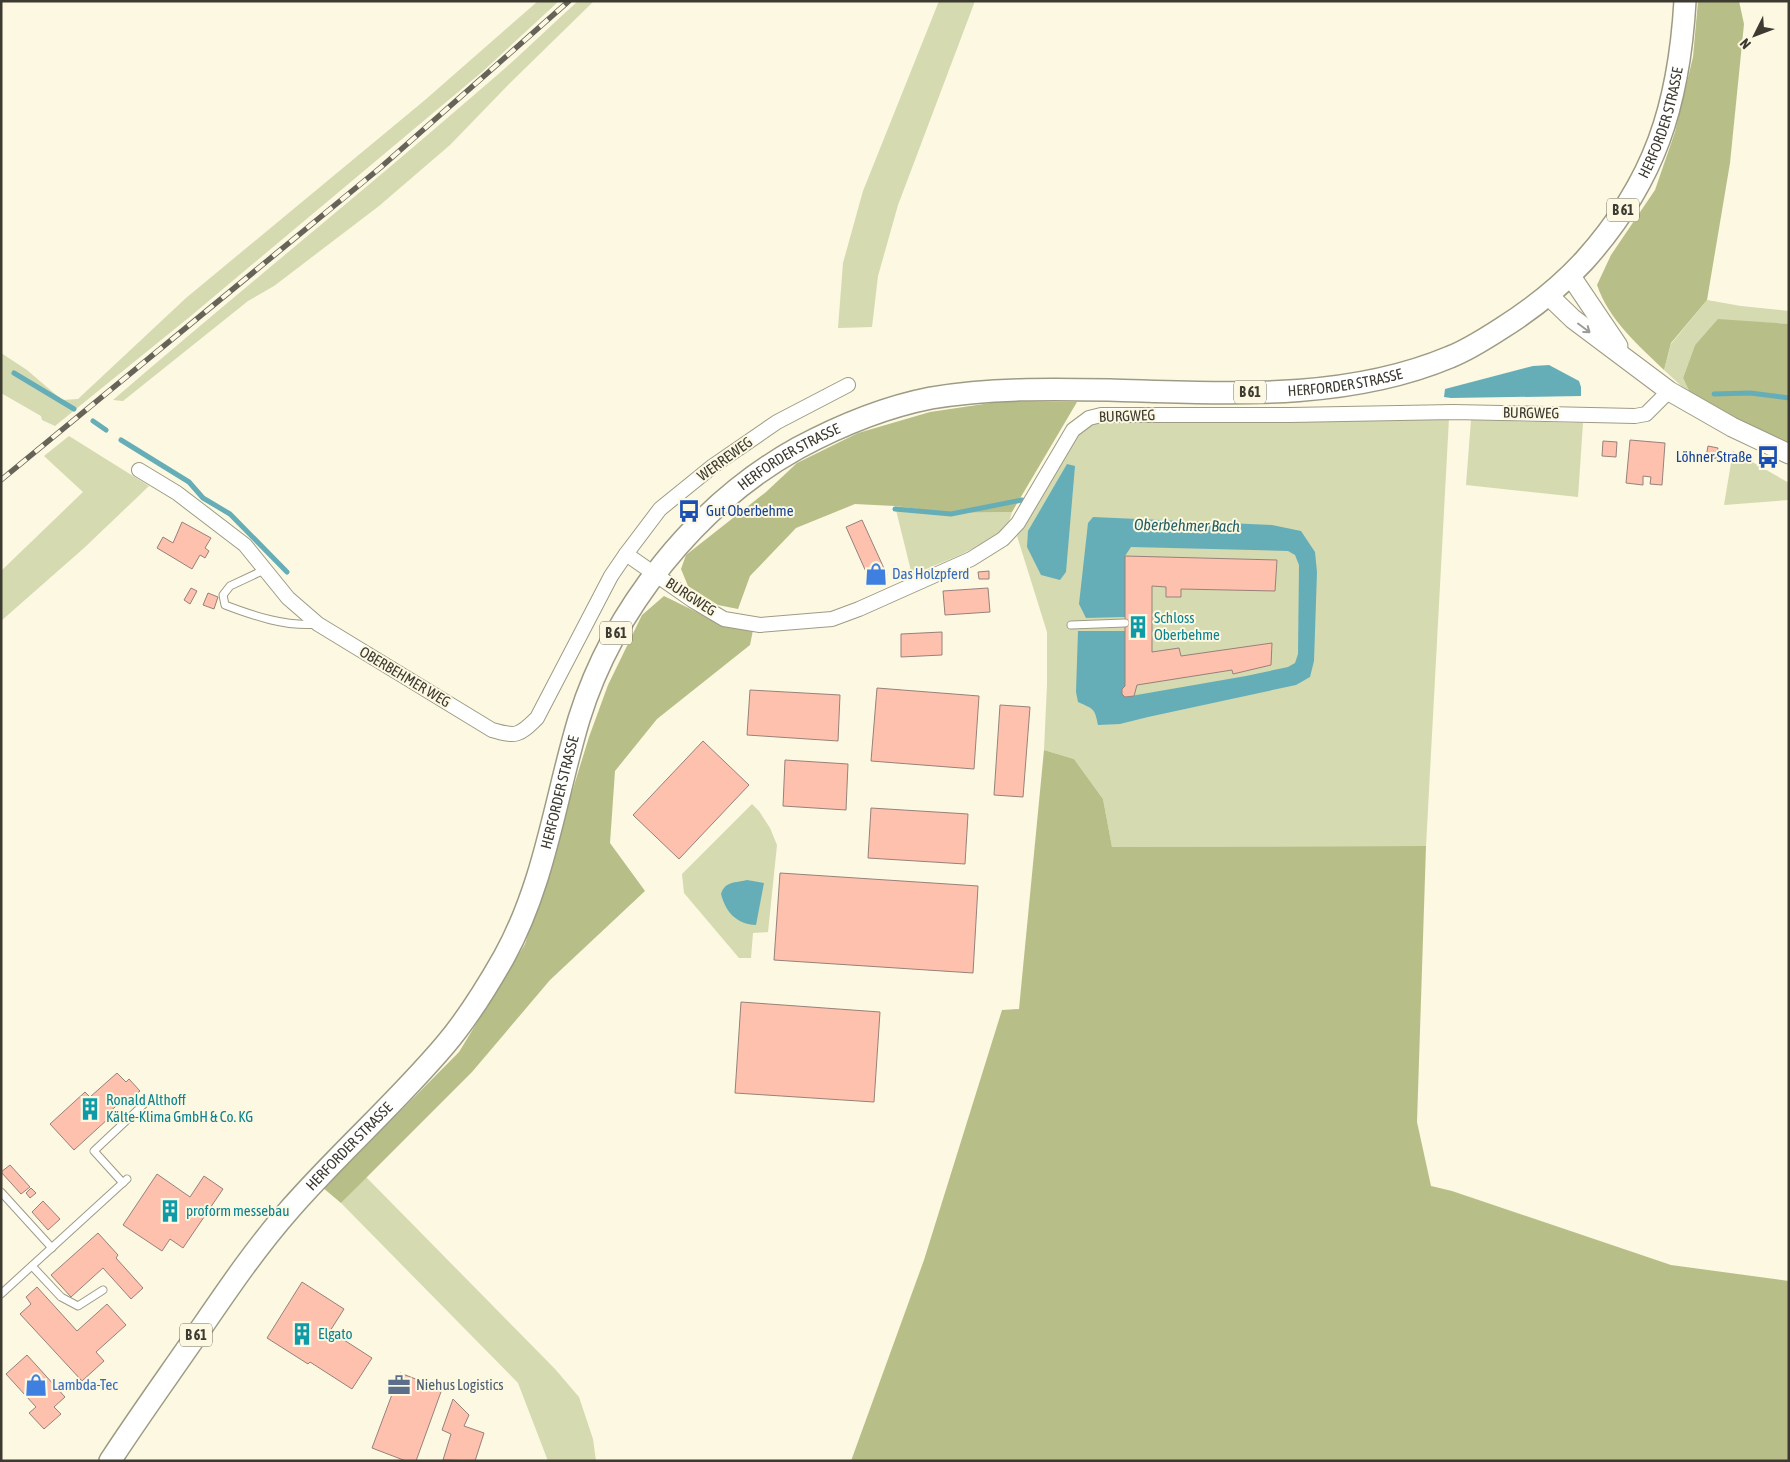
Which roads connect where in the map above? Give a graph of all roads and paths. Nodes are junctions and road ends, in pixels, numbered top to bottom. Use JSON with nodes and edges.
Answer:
{"nodes":[{"id":1,"x":1685,"y":1,"type":"edge"},
{"id":2,"x":1570,"y":275,"type":"junction"},
{"id":3,"x":1548,"y":295,"type":"junction"},
{"id":4,"x":1627,"y":359,"type":"junction"},
{"id":5,"x":848,"y":385,"type":"dead end"},
{"id":6,"x":1664,"y":397,"type":"junction"},
{"id":7,"x":1789,"y":454,"type":"edge"},
{"id":8,"x":139,"y":470,"type":"dead end"},
{"id":9,"x":626,"y":554,"type":"junction"},
{"id":10,"x":264,"y":570,"type":"junction"},
{"id":11,"x":655,"y":574,"type":"junction"},
{"id":12,"x":1125,"y":623,"type":"dead end"},
{"id":13,"x":318,"y":624,"type":"junction"},
{"id":14,"x":1071,"y":625,"type":"dead end"},
{"id":15,"x":144,"y":1104,"type":"dead end"},
{"id":16,"x":1,"y":1192,"type":"edge"},
{"id":17,"x":52,"y":1248,"type":"junction"},
{"id":18,"x":32,"y":1266,"type":"junction"},
{"id":19,"x":104,"y":1290,"type":"dead end"},
{"id":20,"x":1,"y":1294,"type":"edge"},
{"id":21,"x":135,"y":1422,"type":"junction"},
{"id":22,"x":94,"y":1461,"type":"edge"},
{"id":23,"x":110,"y":1461,"type":"edge"}],
"edges":[{"from":1,"to":2,"type":"main road","name":"HERFORDER STRASSE","number":"B 61"},
{"from":2,"to":3,"type":"main road","name":"HERFORDER STRASSE","number":"B 61"},
{"from":2,"to":4,"type":"main road"},
{"from":3,"to":4,"type":"main road","one_way":true},
{"from":3,"to":11,"type":"main road","name":"HERFORDER STRASSE","number":"B 61"},
{"from":4,"to":6,"type":"main road"},
{"from":5,"to":9,"type":"street","name":"WERREWEG"},
{"from":6,"to":7,"type":"main road"},
{"from":6,"to":11,"type":"street","name":"BURGWEG"},
{"from":8,"to":10,"type":"street","name":"OBERBEHMER WEG"},
{"from":9,"to":11,"type":"street"},
{"from":9,"to":13,"type":"street","name":"OBERBEHMER WEG"},
{"from":10,"to":13,"type":"street","name":"OBERBEHMER WEG"},
{"from":10,"to":13,"type":"lane"},
{"from":11,"to":21,"type":"main road","name":"HERFORDER STRASSE","number":"B 61"},
{"from":12,"to":14,"type":"lane"},
{"from":15,"to":17,"type":"lane"},
{"from":16,"to":17,"type":"lane"},
{"from":17,"to":18,"type":"lane"},
{"from":18,"to":19,"type":"lane"},
{"from":18,"to":20,"type":"lane"},
{"from":21,"to":22,"type":"main road","name":"HERFORDER STRASSE","number":"B 61"},
{"from":21,"to":23,"type":"main road","name":"HERFORDER STRASSE","number":"B 61"}]}
